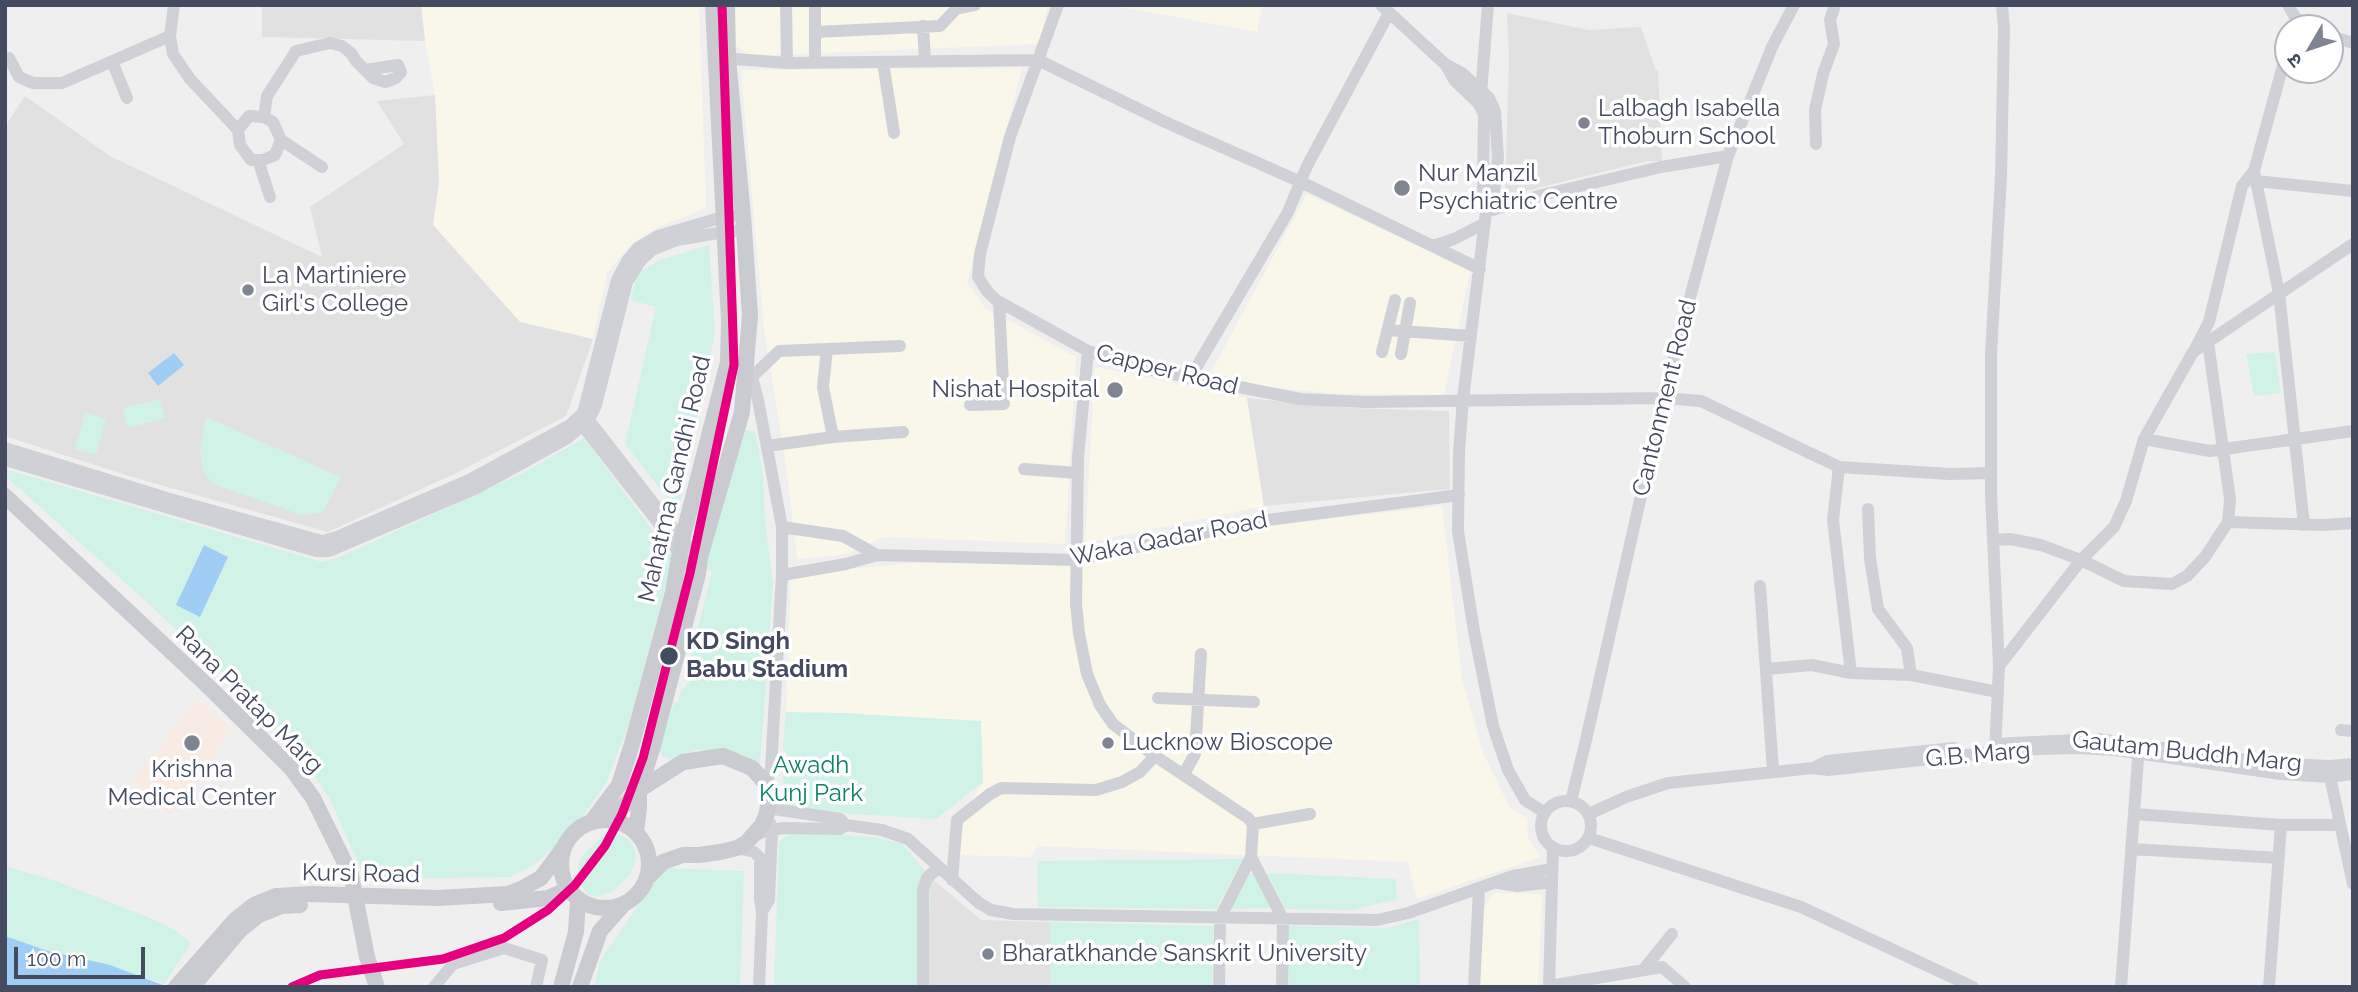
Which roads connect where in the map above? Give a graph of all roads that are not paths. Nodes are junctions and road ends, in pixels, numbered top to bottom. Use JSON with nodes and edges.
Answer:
{"nodes":[{"id":1,"x":174,"y":5,"type":"edge"},
{"id":2,"x":713,"y":5,"type":"edge"},
{"id":3,"x":727,"y":5,"type":"edge"},
{"id":4,"x":786,"y":5,"type":"edge"},
{"id":5,"x":816,"y":5,"type":"edge"},
{"id":6,"x":975,"y":5,"type":"edge"},
{"id":7,"x":1058,"y":5,"type":"edge"},
{"id":8,"x":1794,"y":5,"type":"edge"},
{"id":9,"x":1835,"y":5,"type":"edge"},
{"id":10,"x":2003,"y":5,"type":"edge"},
{"id":11,"x":1489,"y":7,"type":"edge"},
{"id":12,"x":1385,"y":9,"type":"edge"},
{"id":13,"x":923,"y":26,"type":"junction"},
{"id":14,"x":815,"y":32,"type":"junction"},
{"id":15,"x":170,"y":36,"type":"junction"},
{"id":16,"x":722,"y":58,"type":"junction"},
{"id":17,"x":5,"y":60,"type":"edge"},
{"id":18,"x":1038,"y":60,"type":"junction"},
{"id":19,"x":112,"y":61,"type":"junction"},
{"id":20,"x":925,"y":61,"type":"junction"},
{"id":21,"x":883,"y":62,"type":"junction"},
{"id":22,"x":787,"y":63,"type":"junction"},
{"id":23,"x":815,"y":63,"type":"junction"},
{"id":24,"x":1445,"y":64,"type":"junction"},
{"id":25,"x":365,"y":70,"type":"dead end"},
{"id":26,"x":2279,"y":84,"type":"edge"},
{"id":27,"x":1482,"y":91,"type":"junction"},
{"id":28,"x":127,"y":98,"type":"dead end"},
{"id":29,"x":1479,"y":104,"type":"junction"},
{"id":30,"x":264,"y":117,"type":"junction"},
{"id":31,"x":238,"y":130,"type":"junction"},
{"id":32,"x":894,"y":133,"type":"dead end"},
{"id":33,"x":281,"y":140,"type":"junction"},
{"id":34,"x":1816,"y":144,"type":"dead end"},
{"id":35,"x":1728,"y":156,"type":"junction"},
{"id":36,"x":258,"y":160,"type":"junction"},
{"id":37,"x":322,"y":167,"type":"dead end"},
{"id":38,"x":2255,"y":176,"type":"junction"},
{"id":39,"x":1301,"y":182,"type":"junction"},
{"id":40,"x":2353,"y":191,"type":"edge"},
{"id":41,"x":270,"y":197,"type":"dead end"},
{"id":42,"x":1486,"y":218,"type":"junction"},
{"id":43,"x":744,"y":223,"type":"junction"},
{"id":44,"x":723,"y":224,"type":"junction"},
{"id":45,"x":2353,"y":244,"type":"edge"},
{"id":46,"x":1433,"y":246,"type":"junction"},
{"id":47,"x":1480,"y":269,"type":"junction"},
{"id":48,"x":2279,"y":293,"type":"junction"},
{"id":49,"x":1395,"y":300,"type":"dead end"},
{"id":50,"x":999,"y":302,"type":"junction"},
{"id":51,"x":1410,"y":303,"type":"dead end"},
{"id":52,"x":1388,"y":330,"type":"junction"},
{"id":53,"x":1405,"y":331,"type":"junction"},
{"id":54,"x":1471,"y":336,"type":"junction"},
{"id":55,"x":2208,"y":342,"type":"junction"},
{"id":56,"x":900,"y":346,"type":"dead end"},
{"id":57,"x":827,"y":349,"type":"junction"},
{"id":58,"x":1088,"y":351,"type":"junction"},
{"id":59,"x":1382,"y":352,"type":"dead end"},
{"id":60,"x":2193,"y":352,"type":"junction"},
{"id":61,"x":1401,"y":354,"type":"dead end"},
{"id":62,"x":728,"y":362,"type":"junction"},
{"id":63,"x":749,"y":374,"type":"junction"},
{"id":64,"x":1190,"y":378,"type":"junction"},
{"id":65,"x":1663,"y":398,"type":"junction"},
{"id":66,"x":1463,"y":400,"type":"junction"},
{"id":67,"x":970,"y":405,"type":"dead end"},
{"id":68,"x":583,"y":419,"type":"junction"},
{"id":69,"x":2353,"y":431,"type":"edge"},
{"id":70,"x":903,"y":432,"type":"dead end"},
{"id":71,"x":834,"y":437,"type":"junction"},
{"id":72,"x":2144,"y":439,"type":"junction"},
{"id":73,"x":2295,"y":439,"type":"junction"},
{"id":74,"x":767,"y":446,"type":"junction"},
{"id":75,"x":5,"y":448,"type":"edge"},
{"id":76,"x":2223,"y":449,"type":"junction"},
{"id":77,"x":5,"y":460,"type":"edge"},
{"id":78,"x":1839,"y":467,"type":"junction"},
{"id":79,"x":1024,"y":469,"type":"dead end"},
{"id":80,"x":1077,"y":473,"type":"junction"},
{"id":81,"x":1991,"y":473,"type":"junction"},
{"id":82,"x":1459,"y":495,"type":"junction"},
{"id":83,"x":5,"y":496,"type":"edge"},
{"id":84,"x":1868,"y":509,"type":"dead end"},
{"id":85,"x":2228,"y":522,"type":"junction"},
{"id":86,"x":2353,"y":523,"type":"edge"},
{"id":87,"x":2304,"y":525,"type":"junction"},
{"id":88,"x":782,"y":527,"type":"junction"},
{"id":89,"x":1993,"y":540,"type":"junction"},
{"id":90,"x":681,"y":547,"type":"junction"},
{"id":91,"x":877,"y":555,"type":"junction"},
{"id":92,"x":700,"y":557,"type":"junction"},
{"id":93,"x":1076,"y":560,"type":"junction"},
{"id":94,"x":2081,"y":560,"type":"junction"},
{"id":95,"x":698,"y":574,"type":"junction"},
{"id":96,"x":782,"y":575,"type":"junction"},
{"id":97,"x":1760,"y":586,"type":"dead end"},
{"id":98,"x":1200,"y":654,"type":"dead end"},
{"id":99,"x":1999,"y":666,"type":"junction"},
{"id":100,"x":1766,"y":669,"type":"junction"},
{"id":101,"x":1851,"y":673,"type":"junction"},
{"id":102,"x":1911,"y":675,"type":"junction"},
{"id":103,"x":1998,"y":692,"type":"junction"},
{"id":104,"x":1158,"y":698,"type":"dead end"},
{"id":105,"x":1199,"y":700,"type":"junction"},
{"id":106,"x":1254,"y":702,"type":"dead end"},
{"id":107,"x":1995,"y":748,"type":"junction"},
{"id":108,"x":2139,"y":749,"type":"junction"},
{"id":109,"x":1155,"y":756,"type":"junction"},
{"id":110,"x":649,"y":757,"type":"junction"},
{"id":111,"x":2353,"y":764,"type":"edge"},
{"id":112,"x":666,"y":771,"type":"junction"},
{"id":113,"x":1773,"y":771,"type":"junction"},
{"id":114,"x":2329,"y":771,"type":"junction"},
{"id":115,"x":1184,"y":774,"type":"junction"},
{"id":116,"x":2353,"y":774,"type":"edge"},
{"id":117,"x":766,"y":784,"type":"junction"},
{"id":118,"x":639,"y":790,"type":"junction"},
{"id":119,"x":1570,"y":801,"type":"junction"},
{"id":120,"x":767,"y":811,"type":"junction"},
{"id":121,"x":1545,"y":813,"type":"junction"},
{"id":122,"x":1310,"y":814,"type":"dead end"},
{"id":123,"x":1589,"y":814,"type":"junction"},
{"id":124,"x":2135,"y":814,"type":"junction"},
{"id":125,"x":610,"y":820,"type":"junction"},
{"id":126,"x":592,"y":821,"type":"junction"},
{"id":127,"x":1253,"y":824,"type":"junction"},
{"id":128,"x":2281,"y":824,"type":"junction"},
{"id":129,"x":846,"y":825,"type":"junction"},
{"id":130,"x":2339,"y":825,"type":"junction"},
{"id":131,"x":772,"y":830,"type":"junction"},
{"id":132,"x":636,"y":832,"type":"junction"},
{"id":133,"x":754,"y":836,"type":"junction"},
{"id":134,"x":1589,"y":838,"type":"junction"},
{"id":135,"x":564,"y":847,"type":"junction"},
{"id":136,"x":1553,"y":847,"type":"junction"},
{"id":137,"x":737,"y":848,"type":"junction"},
{"id":138,"x":2133,"y":849,"type":"junction"},
{"id":139,"x":1251,"y":857,"type":"junction"},
{"id":140,"x":2279,"y":858,"type":"junction"},
{"id":141,"x":939,"y":867,"type":"junction"},
{"id":142,"x":1552,"y":876,"type":"junction"},
{"id":143,"x":648,"y":877,"type":"junction"},
{"id":144,"x":952,"y":880,"type":"junction"},
{"id":145,"x":2353,"y":884,"type":"edge"},
{"id":146,"x":1479,"y":889,"type":"junction"},
{"id":147,"x":573,"y":894,"type":"junction"},
{"id":148,"x":387,"y":902,"type":"junction"},
{"id":149,"x":622,"y":906,"type":"junction"},
{"id":150,"x":762,"y":912,"type":"junction"},
{"id":151,"x":1220,"y":918,"type":"junction"},
{"id":152,"x":1283,"y":919,"type":"junction"},
{"id":153,"x":1672,"y":934,"type":"dead end"},
{"id":154,"x":209,"y":957,"type":"junction"},
{"id":155,"x":1644,"y":969,"type":"junction"},
{"id":156,"x":176,"y":987,"type":"edge"},
{"id":157,"x":192,"y":987,"type":"edge"},
{"id":158,"x":377,"y":987,"type":"edge"},
{"id":159,"x":434,"y":987,"type":"edge"},
{"id":160,"x":536,"y":987,"type":"edge"},
{"id":161,"x":561,"y":987,"type":"edge"},
{"id":162,"x":580,"y":987,"type":"edge"},
{"id":163,"x":759,"y":987,"type":"edge"},
{"id":164,"x":923,"y":987,"type":"edge"},
{"id":165,"x":1219,"y":987,"type":"edge"},
{"id":166,"x":1282,"y":987,"type":"edge"},
{"id":167,"x":1474,"y":987,"type":"edge"},
{"id":168,"x":1549,"y":987,"type":"edge"},
{"id":169,"x":1685,"y":987,"type":"edge"},
{"id":170,"x":1973,"y":987,"type":"edge"},
{"id":171,"x":2122,"y":987,"type":"edge"},
{"id":172,"x":2269,"y":987,"type":"edge"}],
"edges":[{"from":1,"to":15,"type":"street"},
{"from":2,"to":16,"type":"main road","name":"Mahatma Gandhi Road"},
{"from":3,"to":16,"type":"main road","name":"Mahatma Gandhi Road"},
{"from":4,"to":22,"type":"street"},
{"from":5,"to":14,"type":"street"},
{"from":6,"to":13,"type":"street"},
{"from":7,"to":18,"type":"street","name":"Capper Road"},
{"from":8,"to":35,"type":"street","name":"Cantonment Road"},
{"from":9,"to":34,"type":"street"},
{"from":10,"to":81,"type":"street"},
{"from":11,"to":27,"type":"street"},
{"from":12,"to":24,"type":"street"},
{"from":12,"to":39,"type":"street"},
{"from":13,"to":14,"type":"street"},
{"from":13,"to":20,"type":"street"},
{"from":14,"to":23,"type":"street"},
{"from":15,"to":19,"type":"street"},
{"from":15,"to":31,"type":"street"},
{"from":16,"to":22,"type":"street"},
{"from":16,"to":43,"type":"main road","name":"Mahatma Gandhi Road"},
{"from":16,"to":44,"type":"main road","name":"Mahatma Gandhi Road"},
{"from":17,"to":19,"type":"street"},
{"from":18,"to":20,"type":"street"},
{"from":18,"to":39,"type":"street"},
{"from":18,"to":50,"type":"street","name":"Capper Road"},
{"from":19,"to":28,"type":"street"},
{"from":20,"to":21,"type":"street"},
{"from":21,"to":23,"type":"street"},
{"from":21,"to":32,"type":"street"},
{"from":22,"to":23,"type":"street"},
{"from":24,"to":27,"type":"street"},
{"from":24,"to":29,"type":"street"},
{"from":25,"to":30,"type":"street"},
{"from":26,"to":38,"type":"street"},
{"from":27,"to":29,"type":"street"},
{"from":27,"to":42,"type":"street"},
{"from":29,"to":42,"type":"street"},
{"from":30,"to":31,"type":"street"},
{"from":30,"to":33,"type":"street"},
{"from":31,"to":36,"type":"street"},
{"from":33,"to":36,"type":"street"},
{"from":33,"to":37,"type":"street"},
{"from":35,"to":42,"type":"street"},
{"from":35,"to":65,"type":"street","name":"Cantonment Road"},
{"from":36,"to":41,"type":"street"},
{"from":38,"to":40,"type":"street"},
{"from":38,"to":48,"type":"street"},
{"from":38,"to":60,"type":"street"},
{"from":39,"to":46,"type":"street"},
{"from":39,"to":64,"type":"street"},
{"from":42,"to":46,"type":"street"},
{"from":42,"to":47,"type":"street"},
{"from":43,"to":44,"type":"street"},
{"from":43,"to":63,"type":"main road","name":"Mahatma Gandhi Road"},
{"from":44,"to":62,"type":"main road","name":"Mahatma Gandhi Road"},
{"from":44,"to":68,"type":"street"},
{"from":45,"to":48,"type":"street"},
{"from":46,"to":47,"type":"street"},
{"from":47,"to":54,"type":"street"},
{"from":48,"to":55,"type":"street"},
{"from":48,"to":73,"type":"street"},
{"from":49,"to":52,"type":"street"},
{"from":50,"to":58,"type":"street","name":"Capper Road"},
{"from":50,"to":67,"type":"street"},
{"from":51,"to":53,"type":"street"},
{"from":52,"to":53,"type":"street"},
{"from":52,"to":59,"type":"street"},
{"from":53,"to":54,"type":"street"},
{"from":53,"to":61,"type":"street"},
{"from":54,"to":66,"type":"street"},
{"from":55,"to":60,"type":"street"},
{"from":55,"to":76,"type":"street"},
{"from":56,"to":57,"type":"street"},
{"from":57,"to":63,"type":"street"},
{"from":57,"to":71,"type":"street"},
{"from":58,"to":64,"type":"street","name":"Capper Road"},
{"from":58,"to":80,"type":"street"},
{"from":60,"to":72,"type":"street"},
{"from":62,"to":63,"type":"street"},
{"from":62,"to":90,"type":"main road","name":"Mahatma Gandhi Road"},
{"from":63,"to":74,"type":"street"},
{"from":63,"to":92,"type":"main road","name":"Mahatma Gandhi Road"},
{"from":64,"to":66,"type":"street","name":"Capper Road"},
{"from":65,"to":66,"type":"street","name":"Capper Road"},
{"from":65,"to":78,"type":"street","name":"Capper Road"},
{"from":65,"to":119,"type":"street","name":"Cantonment Road"},
{"from":66,"to":82,"type":"street"},
{"from":68,"to":75,"type":"street"},
{"from":68,"to":77,"type":"street"},
{"from":68,"to":90,"type":"street"},
{"from":69,"to":73,"type":"street"},
{"from":70,"to":71,"type":"street"},
{"from":71,"to":74,"type":"street"},
{"from":72,"to":76,"type":"street"},
{"from":72,"to":94,"type":"street"},
{"from":73,"to":76,"type":"street"},
{"from":73,"to":87,"type":"street"},
{"from":74,"to":88,"type":"street"},
{"from":76,"to":85,"type":"street"},
{"from":78,"to":81,"type":"street"},
{"from":78,"to":101,"type":"street"},
{"from":79,"to":80,"type":"street"},
{"from":80,"to":93,"type":"street"},
{"from":81,"to":89,"type":"street"},
{"from":82,"to":93,"type":"street","name":"Waka Qadar Road"},
{"from":82,"to":121,"type":"street"},
{"from":83,"to":158,"type":"main road","name":"Rana Pratap Marg"},
{"from":84,"to":102,"type":"street"},
{"from":85,"to":87,"type":"street"},
{"from":85,"to":94,"type":"street"},
{"from":86,"to":87,"type":"street"},
{"from":88,"to":91,"type":"street","name":"Waka Qadar Road"},
{"from":88,"to":96,"type":"street"},
{"from":89,"to":94,"type":"street"},
{"from":89,"to":99,"type":"street"},
{"from":90,"to":92,"type":"street"},
{"from":90,"to":95,"type":"street"},
{"from":90,"to":126,"type":"main road","name":"Mahatma Gandhi Road"},
{"from":91,"to":93,"type":"street","name":"Waka Qadar Road"},
{"from":91,"to":96,"type":"street","name":"Waka Qadar Road"},
{"from":92,"to":95,"type":"main road","name":"Mahatma Gandhi Road"},
{"from":93,"to":109,"type":"street"},
{"from":94,"to":99,"type":"street"},
{"from":95,"to":110,"type":"main road","name":"Mahatma Gandhi Road"},
{"from":96,"to":117,"type":"street"},
{"from":97,"to":100,"type":"street"},
{"from":98,"to":105,"type":"street"},
{"from":99,"to":103,"type":"street"},
{"from":100,"to":101,"type":"street"},
{"from":100,"to":113,"type":"street"},
{"from":101,"to":102,"type":"street"},
{"from":102,"to":103,"type":"street"},
{"from":103,"to":107,"type":"street"},
{"from":104,"to":105,"type":"street"},
{"from":105,"to":106,"type":"street"},
{"from":105,"to":115,"type":"street"},
{"from":107,"to":108,"type":"street","name":"Gautam Buddh Marg"},
{"from":107,"to":113,"type":"street","name":"Gautam Buddh Marg"},
{"from":108,"to":114,"type":"street"},
{"from":108,"to":124,"type":"street"},
{"from":109,"to":115,"type":"street"},
{"from":109,"to":144,"type":"street"},
{"from":110,"to":112,"type":"main road"},
{"from":110,"to":118,"type":"main road","name":"Mahatma Gandhi Road"},
{"from":111,"to":114,"type":"street","name":"Gautam Buddh Marg"},
{"from":112,"to":117,"type":"main road"},
{"from":112,"to":118,"type":"main road"},
{"from":113,"to":123,"type":"street","name":"Gautam Buddh Marg"},
{"from":114,"to":116,"type":"street"},
{"from":114,"to":130,"type":"street"},
{"from":115,"to":127,"type":"street"},
{"from":117,"to":120,"type":"main road"},
{"from":118,"to":125,"type":"main road"},
{"from":118,"to":132,"type":"main road","name":"Mahatma Gandhi Road"},
{"from":119,"to":121,"type":"street"},
{"from":119,"to":123,"type":"street"},
{"from":120,"to":129,"type":"street"},
{"from":120,"to":131,"type":"street"},
{"from":120,"to":133,"type":"main road"},
{"from":121,"to":136,"type":"street"},
{"from":122,"to":127,"type":"street"},
{"from":123,"to":134,"type":"street"},
{"from":124,"to":128,"type":"street"},
{"from":124,"to":138,"type":"street"},
{"from":125,"to":126,"type":"main road"},
{"from":125,"to":132,"type":"main road"},
{"from":126,"to":135,"type":"main road"},
{"from":127,"to":139,"type":"street"},
{"from":128,"to":130,"type":"street"},
{"from":128,"to":140,"type":"street"},
{"from":129,"to":131,"type":"street"},
{"from":129,"to":141,"type":"street"},
{"from":130,"to":145,"type":"street"},
{"from":131,"to":133,"type":"street"},
{"from":131,"to":150,"type":"street"},
{"from":132,"to":143,"type":"main road"},
{"from":133,"to":137,"type":"main road"},
{"from":134,"to":136,"type":"street"},
{"from":134,"to":170,"type":"street"},
{"from":135,"to":147,"type":"main road"},
{"from":135,"to":148,"type":"main road","name":"Kursi Road"},
{"from":136,"to":142,"type":"street"},
{"from":137,"to":143,"type":"main road"},
{"from":137,"to":150,"type":"street"},
{"from":138,"to":140,"type":"street"},
{"from":138,"to":171,"type":"street"},
{"from":139,"to":151,"type":"street"},
{"from":139,"to":152,"type":"street"},
{"from":140,"to":172,"type":"street"},
{"from":141,"to":144,"type":"street"},
{"from":141,"to":164,"type":"street"},
{"from":142,"to":146,"type":"street"},
{"from":142,"to":168,"type":"street"},
{"from":143,"to":149,"type":"main road"},
{"from":144,"to":151,"type":"street"},
{"from":146,"to":152,"type":"street"},
{"from":146,"to":167,"type":"street"},
{"from":147,"to":148,"type":"main road","name":"Kursi Road"},
{"from":147,"to":149,"type":"main road"},
{"from":147,"to":161,"type":"main road"},
{"from":148,"to":154,"type":"main road","name":"Kursi Road"},
{"from":149,"to":162,"type":"main road"},
{"from":150,"to":163,"type":"street"},
{"from":151,"to":152,"type":"street"},
{"from":151,"to":165,"type":"street"},
{"from":152,"to":166,"type":"street"},
{"from":153,"to":155,"type":"street"},
{"from":154,"to":156,"type":"main road","name":"Kursi Road"},
{"from":154,"to":157,"type":"main road","name":"Kursi Road"},
{"from":155,"to":168,"type":"street"},
{"from":155,"to":169,"type":"street"},
{"from":159,"to":160,"type":"street"}]}
